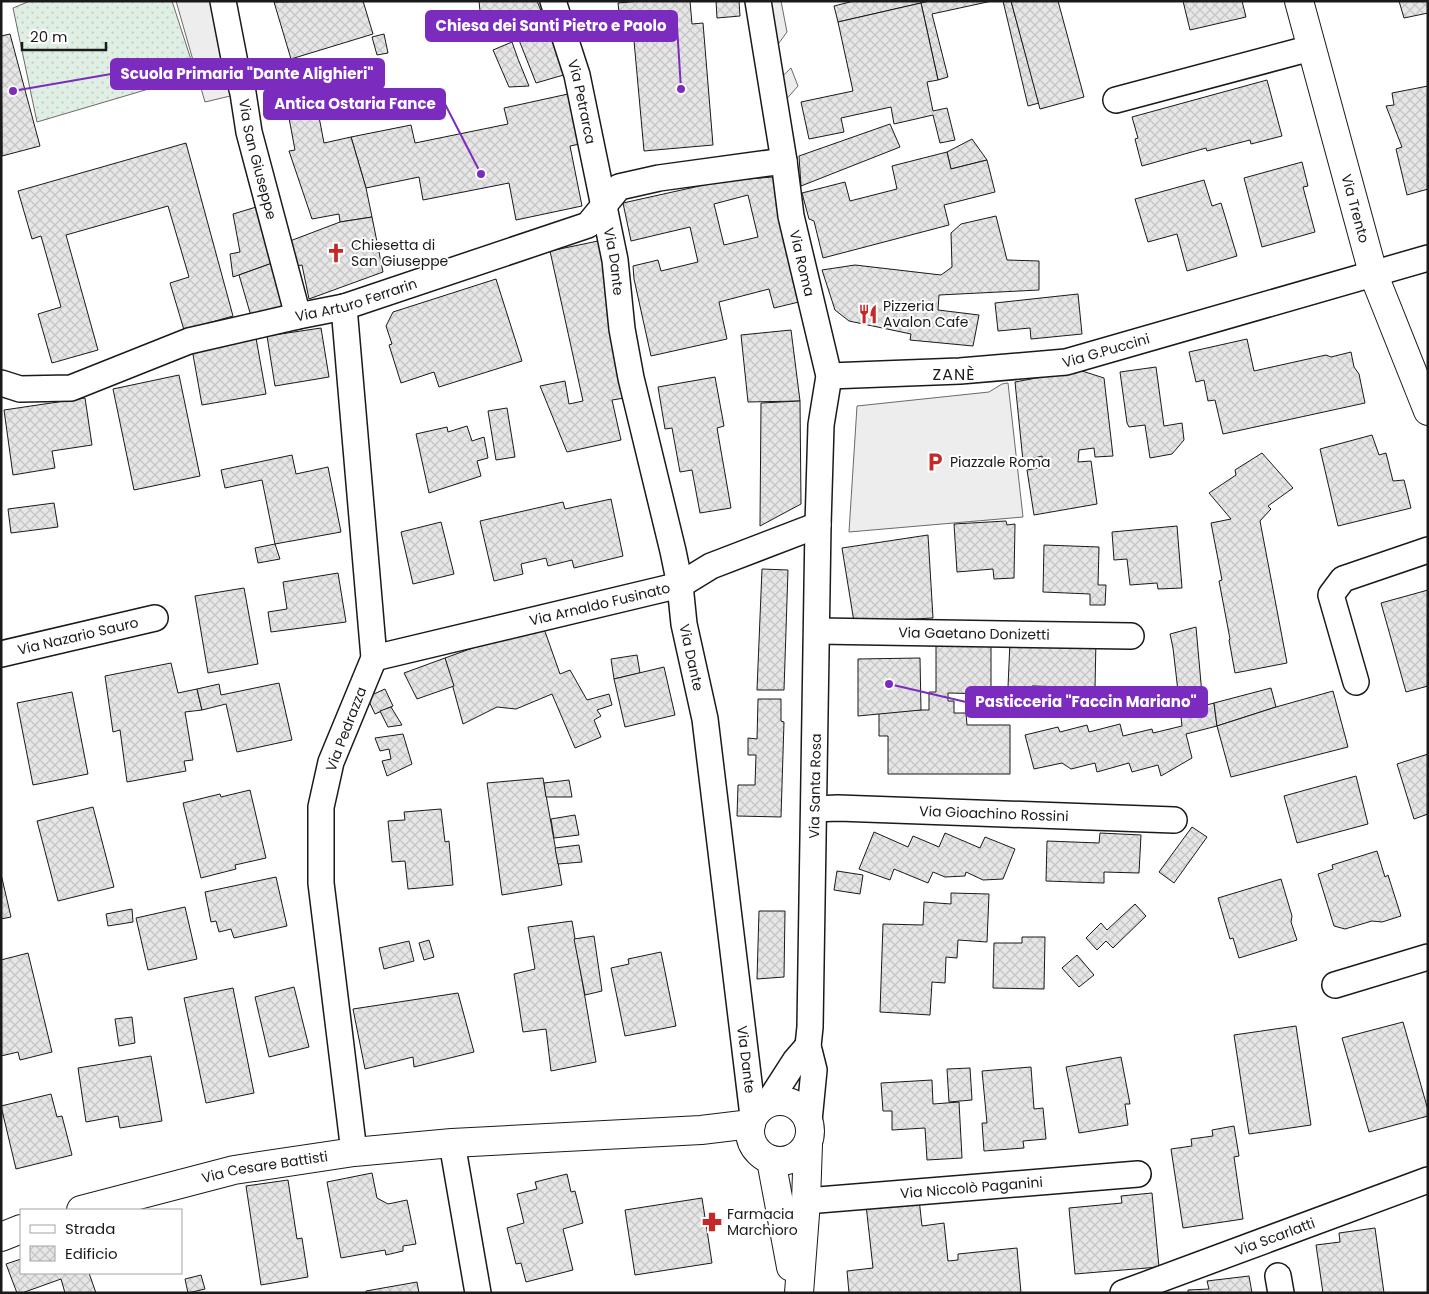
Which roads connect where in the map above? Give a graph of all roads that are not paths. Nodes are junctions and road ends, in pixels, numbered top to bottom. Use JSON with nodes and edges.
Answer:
{"nodes":[{"id":1,"x":223,"y":1,"type":"edge"},
{"id":2,"x":553,"y":1,"type":"edge"},
{"id":3,"x":758,"y":1,"type":"edge"},
{"id":4,"x":1299,"y":1,"type":"edge"},
{"id":5,"x":1311,"y":48,"type":"junction"},
{"id":6,"x":1116,"y":100,"type":"dead end"},
{"id":7,"x":784,"y":161,"type":"junction"},
{"id":8,"x":604,"y":205,"type":"junction"},
{"id":9,"x":1428,"y":258,"type":"edge"},
{"id":10,"x":1372,"y":273,"type":"junction"},
{"id":11,"x":344,"y":307,"type":"junction"},
{"id":12,"x":298,"y":316,"type":"junction"},
{"id":13,"x":829,"y":376,"type":"junction"},
{"id":14,"x":1,"y":384,"type":"edge"},
{"id":15,"x":1428,"y":411,"type":"edge"},
{"id":16,"x":818,"y":525,"type":"junction"},
{"id":17,"x":1428,"y":550,"type":"edge"},
{"id":18,"x":680,"y":585,"type":"junction"},
{"id":19,"x":155,"y":618,"type":"dead end"},
{"id":20,"x":818,"y":631,"type":"junction"},
{"id":21,"x":1132,"y":636,"type":"dead end"},
{"id":22,"x":1,"y":654,"type":"edge"},
{"id":23,"x":374,"y":658,"type":"junction"},
{"id":24,"x":1356,"y":682,"type":"dead end"},
{"id":25,"x":814,"y":808,"type":"junction"},
{"id":26,"x":1174,"y":820,"type":"dead end"},
{"id":27,"x":1428,"y":957,"type":"edge"},
{"id":28,"x":1335,"y":985,"type":"dead end"},
{"id":29,"x":808,"y":1046,"type":"junction"},
{"id":30,"x":756,"y":1120,"type":"junction"},
{"id":31,"x":809,"y":1133,"type":"junction"},
{"id":32,"x":452,"y":1143,"type":"junction"},
{"id":33,"x":354,"y":1152,"type":"junction"},
{"id":34,"x":771,"y":1160,"type":"junction"},
{"id":35,"x":1138,"y":1174,"type":"dead end"},
{"id":36,"x":1428,"y":1180,"type":"edge"},
{"id":37,"x":806,"y":1202,"type":"junction"},
{"id":38,"x":85,"y":1209,"type":"edge"},
{"id":39,"x":20,"y":1229,"type":"edge"},
{"id":40,"x":1,"y":1238,"type":"edge"},
{"id":41,"x":478,"y":1293,"type":"edge"},
{"id":42,"x":798,"y":1293,"type":"edge"},
{"id":43,"x":1123,"y":1293,"type":"edge"}],
"edges":[{"from":1,"to":12,"type":"street","name":"Via San Giuseppe"},
{"from":2,"to":8,"type":"street","name":"Via Petrarca"},
{"from":3,"to":7,"type":"street","name":"Via Roma"},
{"from":4,"to":5,"type":"street","name":"Via Trento"},
{"from":5,"to":6,"type":"street"},
{"from":5,"to":10,"type":"street","name":"Via Trento"},
{"from":7,"to":8,"type":"street","name":"Via Arturo Ferrarin"},
{"from":7,"to":13,"type":"street","name":"Via Roma"},
{"from":8,"to":11,"type":"street","name":"Via Arturo Ferrarin"},
{"from":8,"to":18,"type":"street","name":"Via Dante"},
{"from":9,"to":10,"type":"street","name":"Via G.Puccini"},
{"from":10,"to":13,"type":"street","name":"Via G.Puccini"},
{"from":10,"to":15,"type":"street","name":"Via Trento"},
{"from":11,"to":12,"type":"street","name":"Via Arturo Ferrarin"},
{"from":11,"to":23,"type":"street","name":"Via Pedrazza"},
{"from":12,"to":14,"type":"street","name":"Via Arturo Ferrarin"},
{"from":13,"to":16,"type":"street","name":"Via Roma"},
{"from":16,"to":18,"type":"street","name":"Via Arnaldo Fusinato"},
{"from":16,"to":20,"type":"street","name":"Via Santa Rosa"},
{"from":17,"to":24,"type":"street"},
{"from":18,"to":23,"type":"street","name":"Via Arnaldo Fusinato"},
{"from":18,"to":30,"type":"street","name":"Via Dante"},
{"from":19,"to":22,"type":"street","name":"Via Nazario Sauro"},
{"from":20,"to":21,"type":"street","name":"Via Gaetano Donizetti"},
{"from":20,"to":25,"type":"street","name":"Via Santa Rosa"},
{"from":23,"to":33,"type":"street","name":"Via Pedrazza"},
{"from":25,"to":26,"type":"street","name":"Via Gioachino Rossini"},
{"from":25,"to":29,"type":"street","name":"Via Santa Rosa"},
{"from":27,"to":28,"type":"street"},
{"from":29,"to":30,"type":"street"},
{"from":29,"to":31,"type":"street","name":"Via Santa Rosa"},
{"from":30,"to":31,"type":"street"},
{"from":30,"to":32,"type":"street","name":"Via Cesare Battisti"},
{"from":30,"to":34,"type":"street"},
{"from":31,"to":34,"type":"street"},
{"from":31,"to":37,"type":"street","name":"Via Santa Rosa"},
{"from":32,"to":33,"type":"street","name":"Via Cesare Battisti"},
{"from":32,"to":41,"type":"street"},
{"from":33,"to":38,"type":"street","name":"Via Cesare Battisti"},
{"from":34,"to":42,"type":"street","name":"Via Santa Rosa"},
{"from":35,"to":37,"type":"street","name":"Via Niccolò Paganini"},
{"from":36,"to":43,"type":"street","name":"Via Scarlatti"},
{"from":37,"to":42,"type":"street","name":"Via Santa Rosa"},
{"from":39,"to":40,"type":"street"}]}
